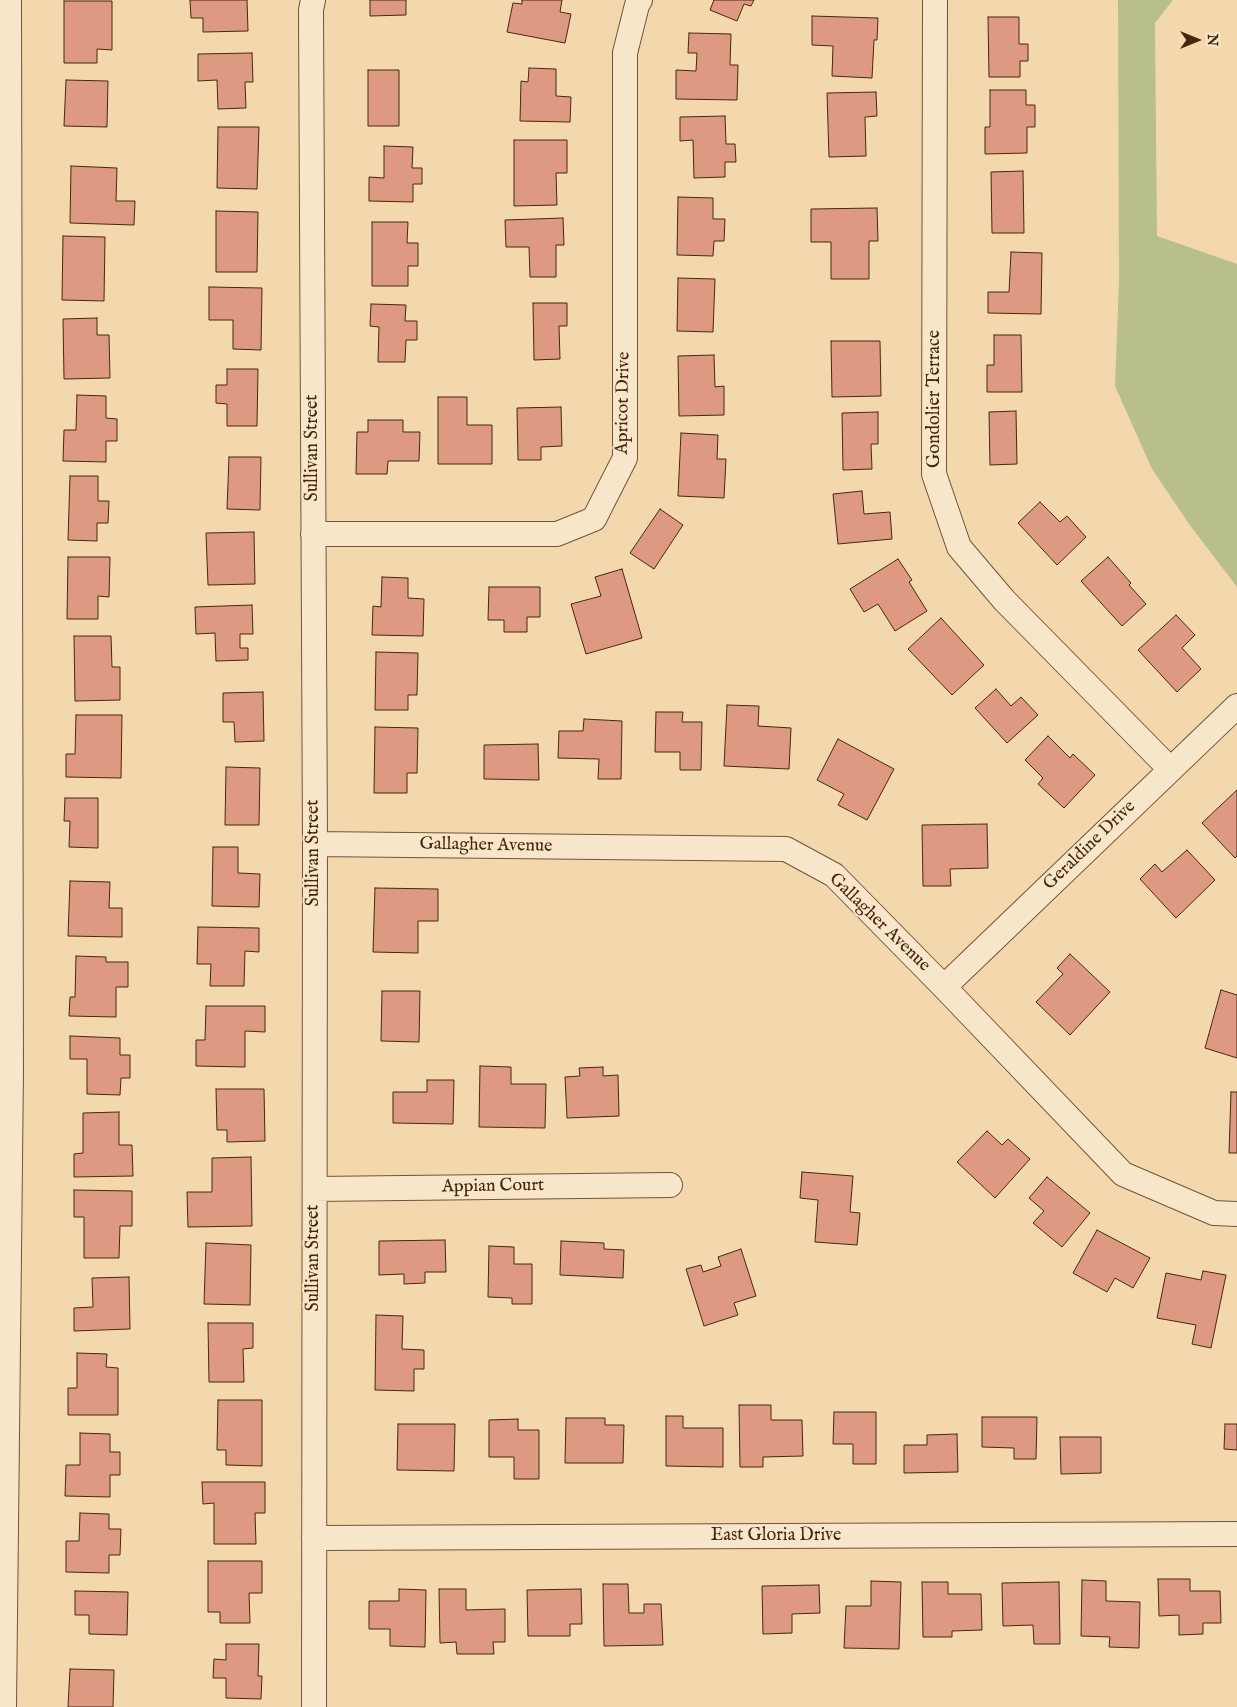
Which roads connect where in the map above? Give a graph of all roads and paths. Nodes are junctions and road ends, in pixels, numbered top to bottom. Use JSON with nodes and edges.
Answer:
{"nodes":[{"id":1,"x":9,"y":0,"type":"edge"},
{"id":2,"x":313,"y":0,"type":"edge"},
{"id":3,"x":640,"y":0,"type":"edge"},
{"id":4,"x":935,"y":0,"type":"edge"},
{"id":5,"x":314,"y":534,"type":"junction"},
{"id":6,"x":1237,"y":706,"type":"edge"},
{"id":7,"x":1170,"y":769,"type":"junction"},
{"id":8,"x":314,"y":844,"type":"junction"},
{"id":9,"x":944,"y":987,"type":"junction"},
{"id":10,"x":5,"y":1072,"type":"edge"},
{"id":11,"x":670,"y":1185,"type":"dead end"},
{"id":12,"x":314,"y":1188,"type":"junction"},
{"id":13,"x":1237,"y":1214,"type":"edge"},
{"id":14,"x":1237,"y":1534,"type":"edge"},
{"id":15,"x":314,"y":1538,"type":"junction"},
{"id":16,"x":4,"y":1707,"type":"edge"},
{"id":17,"x":314,"y":1707,"type":"edge"}],
"edges":[{"from":1,"to":10,"type":"street"},
{"from":2,"to":5,"type":"street","name":"Sullivan Street"},
{"from":3,"to":5,"type":"street","name":"Apricot Drive"},
{"from":4,"to":7,"type":"street","name":"Gondolier Terrace"},
{"from":5,"to":8,"type":"street","name":"Sullivan Street"},
{"from":6,"to":7,"type":"street","name":"Geraldine Drive"},
{"from":7,"to":9,"type":"street","name":"Geraldine Drive"},
{"from":8,"to":9,"type":"street","name":"Gallagher Avenue"},
{"from":8,"to":12,"type":"street","name":"Sullivan Street"},
{"from":9,"to":13,"type":"street","name":"Gallagher Avenue"},
{"from":10,"to":16,"type":"street"},
{"from":11,"to":12,"type":"street","name":"Appian Court"},
{"from":12,"to":15,"type":"street","name":"Sullivan Street"},
{"from":14,"to":15,"type":"street","name":"East Gloria Drive"},
{"from":15,"to":17,"type":"street","name":"Sullivan Street"}]}
